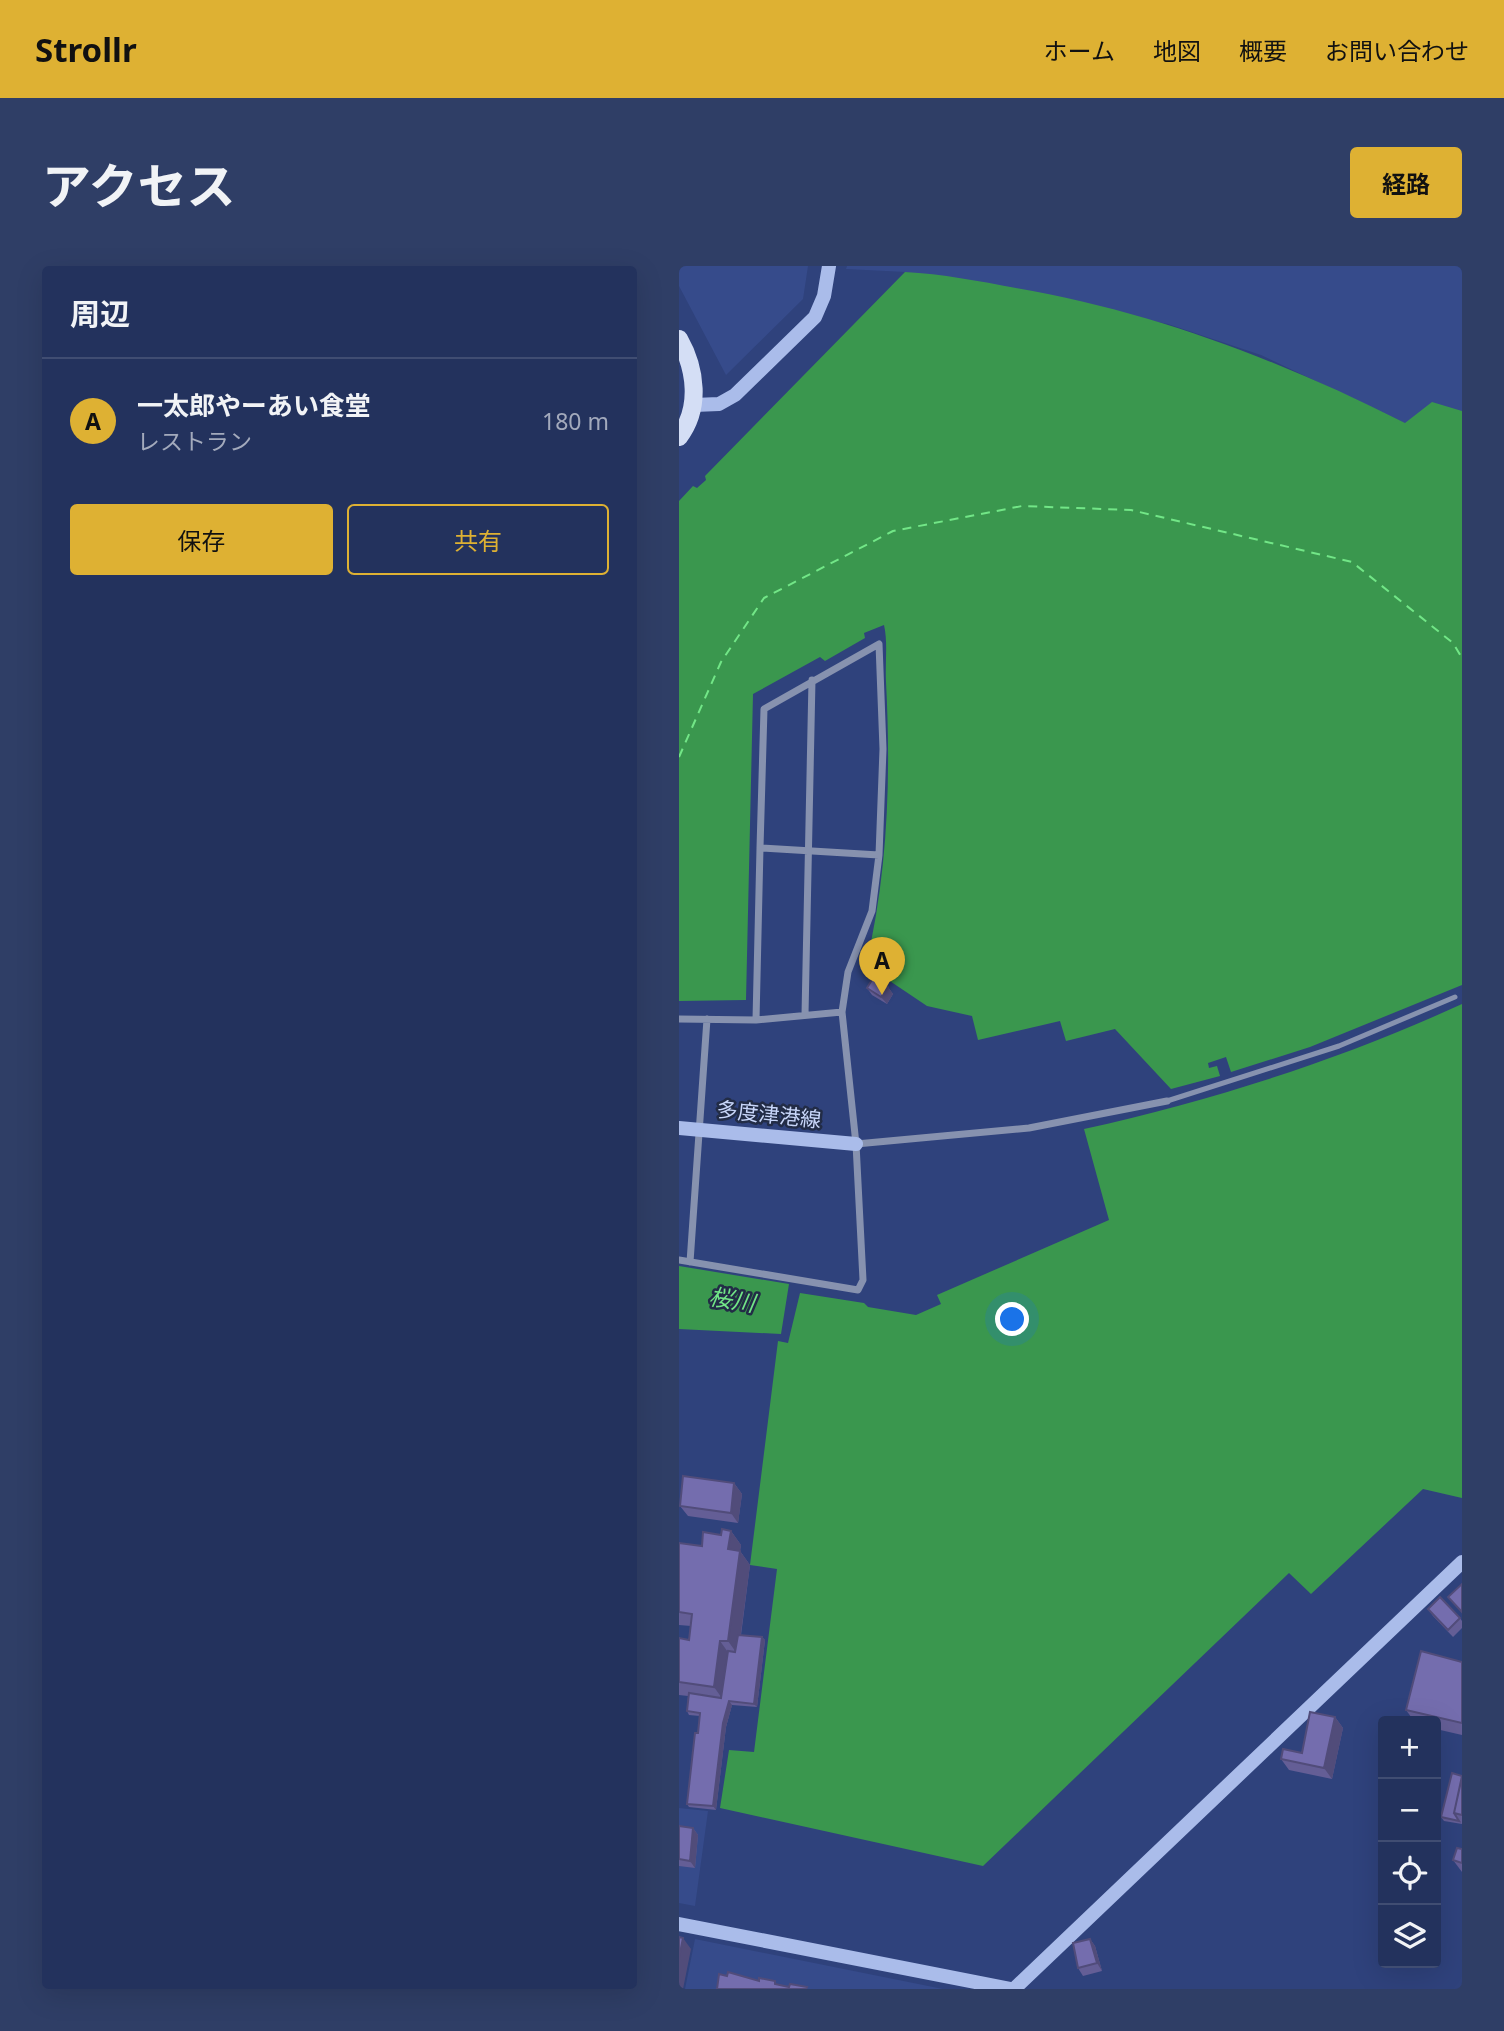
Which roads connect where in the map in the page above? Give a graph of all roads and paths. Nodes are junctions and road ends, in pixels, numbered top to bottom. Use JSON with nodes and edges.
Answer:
{"nodes":[{"id":1,"x":828,"y":266,"type":"edge"},
{"id":2,"x":679,"y":339,"type":"edge"},
{"id":3,"x":694,"y":405,"type":"junction"},
{"id":4,"x":679,"y":436,"type":"edge"},
{"id":5,"x":812,"y":680,"type":"junction"},
{"id":6,"x":760,"y":848,"type":"junction"},
{"id":7,"x":808,"y":852,"type":"junction"},
{"id":8,"x":879,"y":855,"type":"junction"},
{"id":9,"x":1455,"y":997,"type":"dead end"},
{"id":10,"x":842,"y":1012,"type":"junction"},
{"id":11,"x":805,"y":1015,"type":"junction"},
{"id":12,"x":679,"y":1019,"type":"edge"},
{"id":13,"x":707,"y":1019,"type":"junction"},
{"id":14,"x":756,"y":1020,"type":"junction"},
{"id":15,"x":1167,"y":1101,"type":"joint"},
{"id":16,"x":679,"y":1128,"type":"edge"},
{"id":17,"x":698,"y":1129,"type":"junction"},
{"id":18,"x":856,"y":1144,"type":"junction"},
{"id":19,"x":679,"y":1261,"type":"edge"},
{"id":20,"x":690,"y":1262,"type":"junction"},
{"id":21,"x":1462,"y":1562,"type":"edge"},
{"id":22,"x":679,"y":1924,"type":"edge"},
{"id":23,"x":1013,"y":1989,"type":"edge"}],
"edges":[{"from":1,"to":3,"type":"street"},
{"from":2,"to":3,"type":"main road"},
{"from":3,"to":4,"type":"main road"},
{"from":5,"to":6,"type":"street"},
{"from":5,"to":7,"type":"street"},
{"from":5,"to":8,"type":"street"},
{"from":6,"to":7,"type":"street"},
{"from":6,"to":14,"type":"street"},
{"from":7,"to":8,"type":"street"},
{"from":7,"to":11,"type":"street"},
{"from":8,"to":10,"type":"street"},
{"from":9,"to":15,"type":"lane"},
{"from":10,"to":11,"type":"street"},
{"from":10,"to":18,"type":"street"},
{"from":11,"to":14,"type":"street"},
{"from":12,"to":13,"type":"street"},
{"from":13,"to":14,"type":"street"},
{"from":13,"to":17,"type":"street"},
{"from":15,"to":18,"type":"street"},
{"from":16,"to":17,"type":"street","name":"多度津港線"},
{"from":17,"to":18,"type":"street","name":"多度津港線"},
{"from":17,"to":20,"type":"street"},
{"from":18,"to":20,"type":"street"},
{"from":19,"to":20,"type":"street"},
{"from":21,"to":23,"type":"street"},
{"from":22,"to":23,"type":"street"}]}
